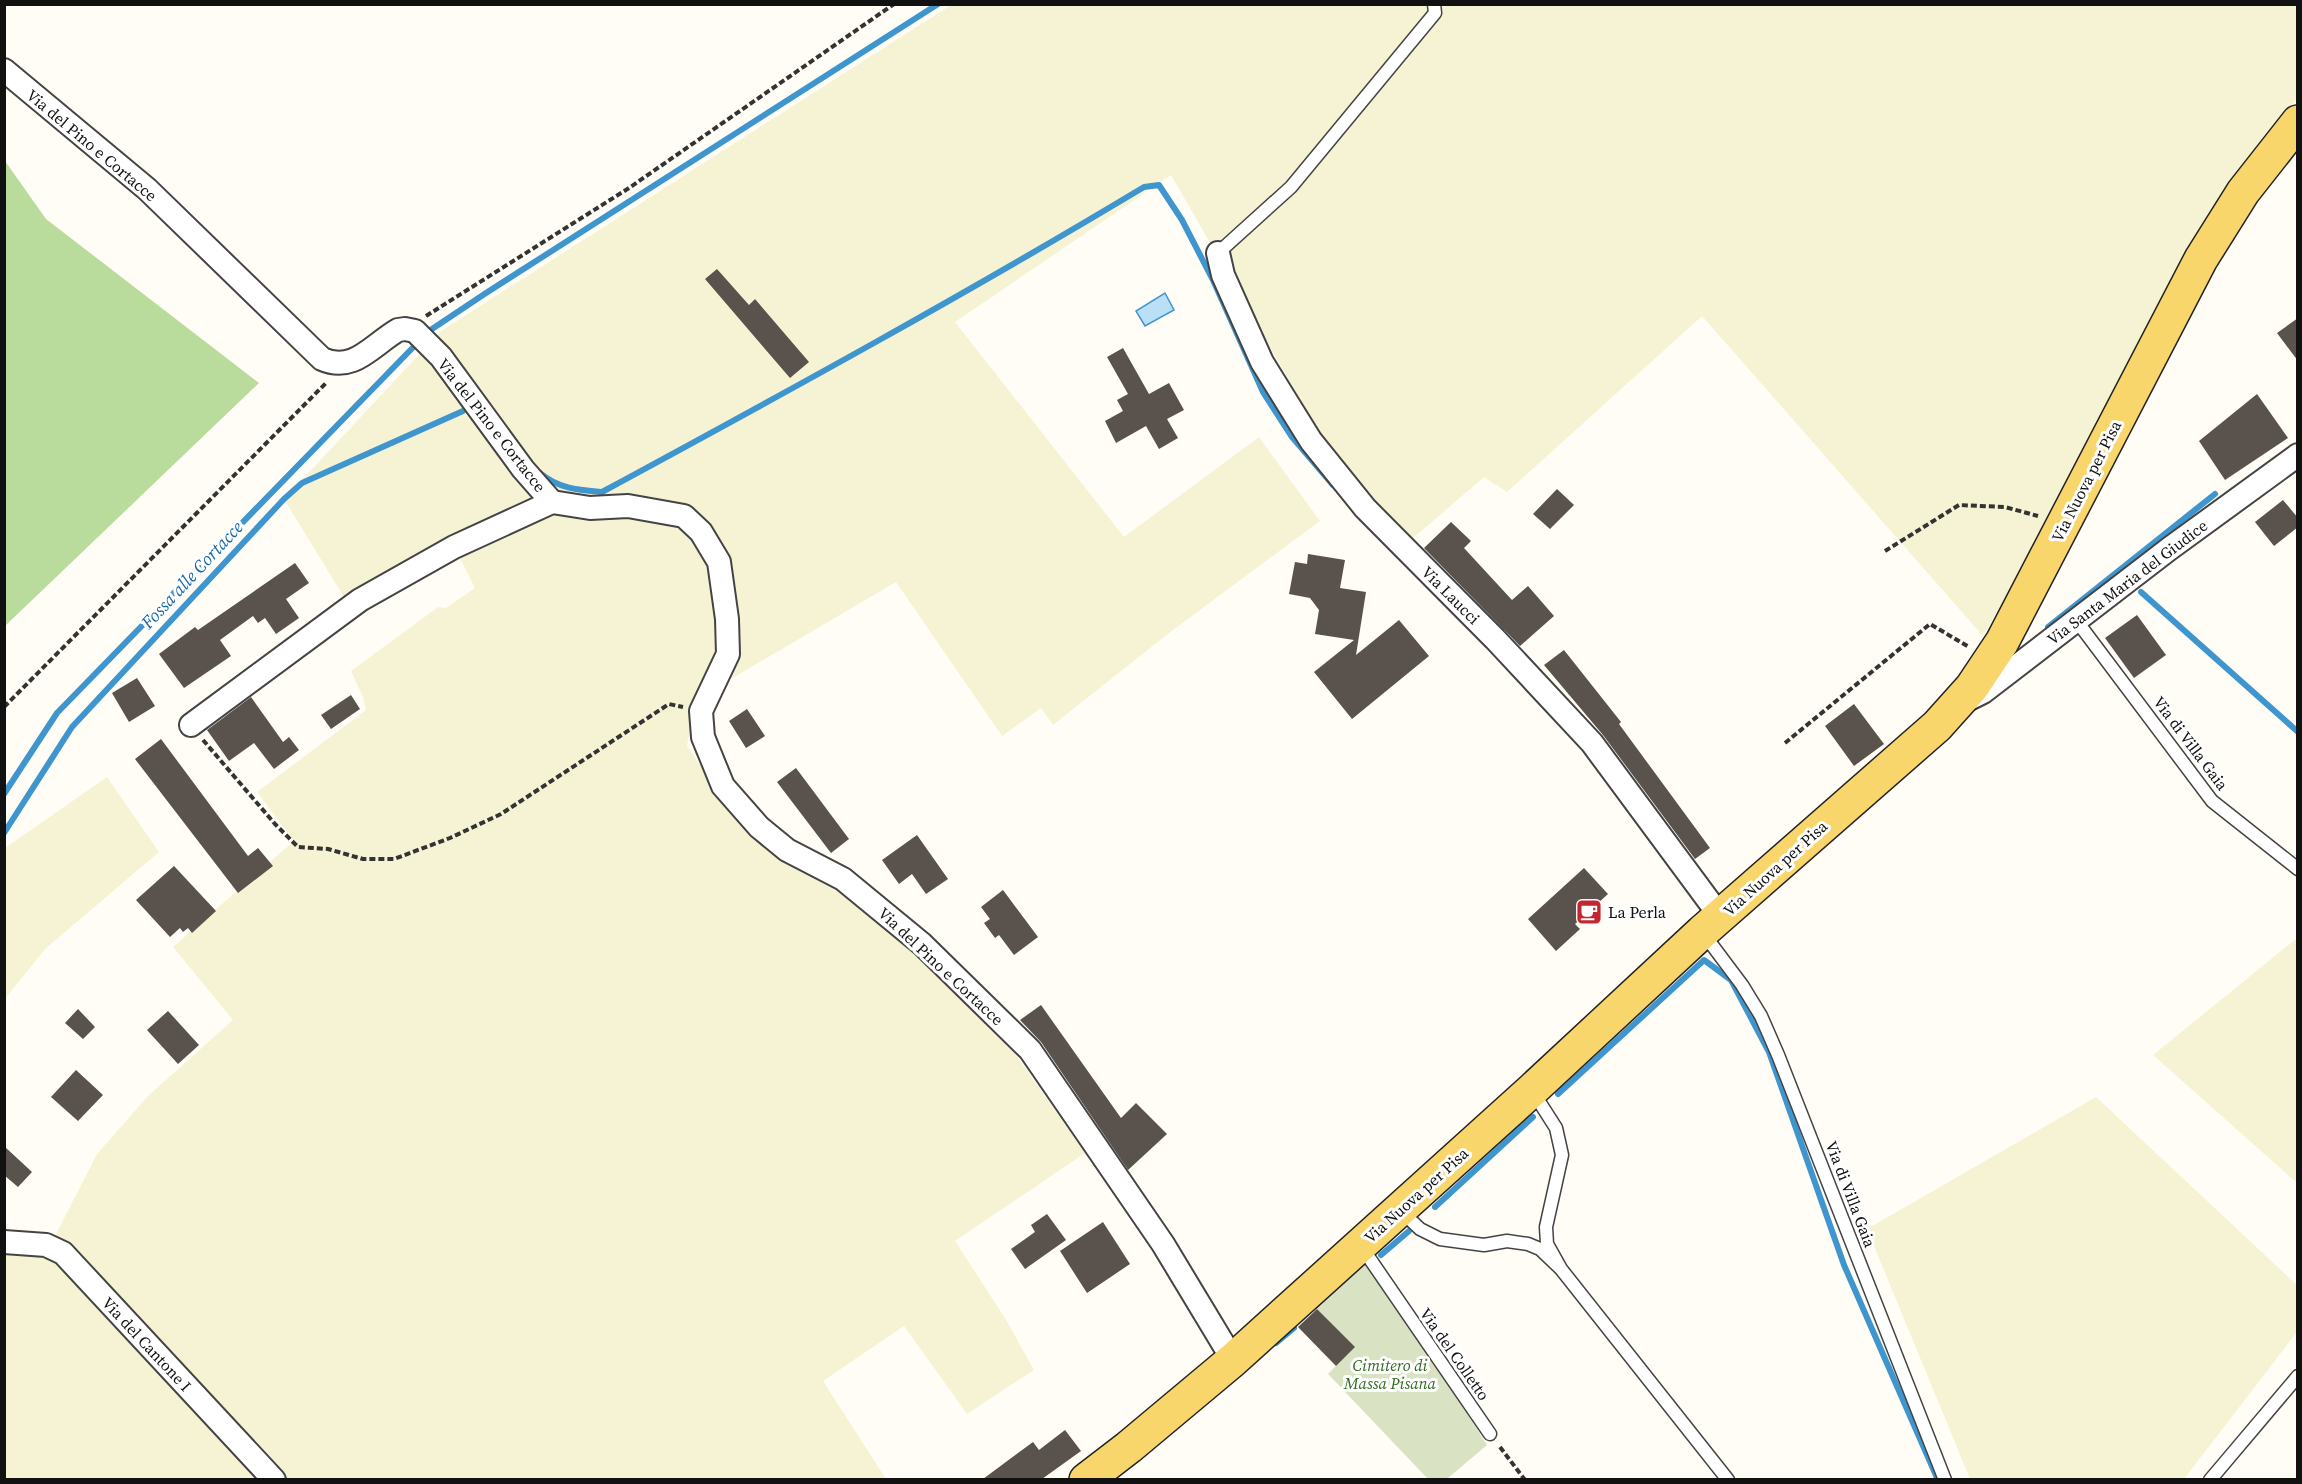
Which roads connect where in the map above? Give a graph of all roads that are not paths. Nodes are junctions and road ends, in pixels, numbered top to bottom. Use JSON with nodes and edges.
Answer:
{"nodes":[{"id":1,"x":1434,"y":4,"type":"edge"},
{"id":2,"x":4,"y":70,"type":"edge"},
{"id":3,"x":2298,"y":122,"type":"edge"},
{"id":4,"x":1218,"y":253,"type":"joint"},
{"id":5,"x":2298,"y":455,"type":"edge"},
{"id":6,"x":552,"y":502,"type":"junction"},
{"id":7,"x":2076,"y":620,"type":"junction"},
{"id":8,"x":1955,"y":707,"type":"junction"},
{"id":9,"x":191,"y":725,"type":"road end"},
{"id":10,"x":2298,"y":869,"type":"edge"},
{"id":11,"x":1711,"y":924,"type":"junction"},
{"id":12,"x":1532,"y":1090,"type":"junction"},
{"id":13,"x":1400,"y":1210,"type":"junction"},
{"id":14,"x":4,"y":1242,"type":"edge"},
{"id":15,"x":1360,"y":1245,"type":"junction"},
{"id":16,"x":1561,"y":1269,"type":"junction"},
{"id":17,"x":1233,"y":1360,"type":"junction"},
{"id":18,"x":2298,"y":1376,"type":"edge"},
{"id":19,"x":1490,"y":1434,"type":"road end"},
{"id":20,"x":274,"y":1479,"type":"edge"},
{"id":21,"x":1086,"y":1479,"type":"edge"},
{"id":22,"x":1728,"y":1479,"type":"edge"},
{"id":23,"x":1945,"y":1479,"type":"edge"},
{"id":24,"x":2210,"y":1479,"type":"edge"}],
"edges":[{"from":1,"to":4,"type":"lane"},
{"from":2,"to":6,"type":"street","name":"Via del Pino e Cortacce"},
{"from":3,"to":8,"type":"main road","name":"Via Nuova per Pisa"},
{"from":4,"to":11,"type":"street","name":"Via Laucci"},
{"from":5,"to":7,"type":"street","name":"Via Santa Maria del Giudice"},
{"from":6,"to":9,"type":"street"},
{"from":6,"to":17,"type":"street","name":"Via del Pino e Cortacce"},
{"from":7,"to":8,"type":"street","name":"Via Santa Maria del Giudice"},
{"from":7,"to":10,"type":"lane","name":"Via di Villa Gaia"},
{"from":8,"to":11,"type":"main road","name":"Via Nuova per Pisa"},
{"from":11,"to":12,"type":"main road","name":"Via Nuova per Pisa"},
{"from":11,"to":23,"type":"lane","name":"Via di Villa Gaia"},
{"from":12,"to":13,"type":"main road","name":"Via Nuova per Pisa"},
{"from":12,"to":16,"type":"lane"},
{"from":13,"to":15,"type":"main road","name":"Via Nuova per Pisa"},
{"from":13,"to":16,"type":"lane"},
{"from":14,"to":20,"type":"street","name":"Via del Cantone I"},
{"from":15,"to":17,"type":"main road","name":"Via Nuova per Pisa"},
{"from":15,"to":19,"type":"lane","name":"Via del Colletto"},
{"from":16,"to":22,"type":"lane"},
{"from":17,"to":21,"type":"main road","name":"Via Nuova per Pisa"},
{"from":18,"to":24,"type":"lane"}]}
